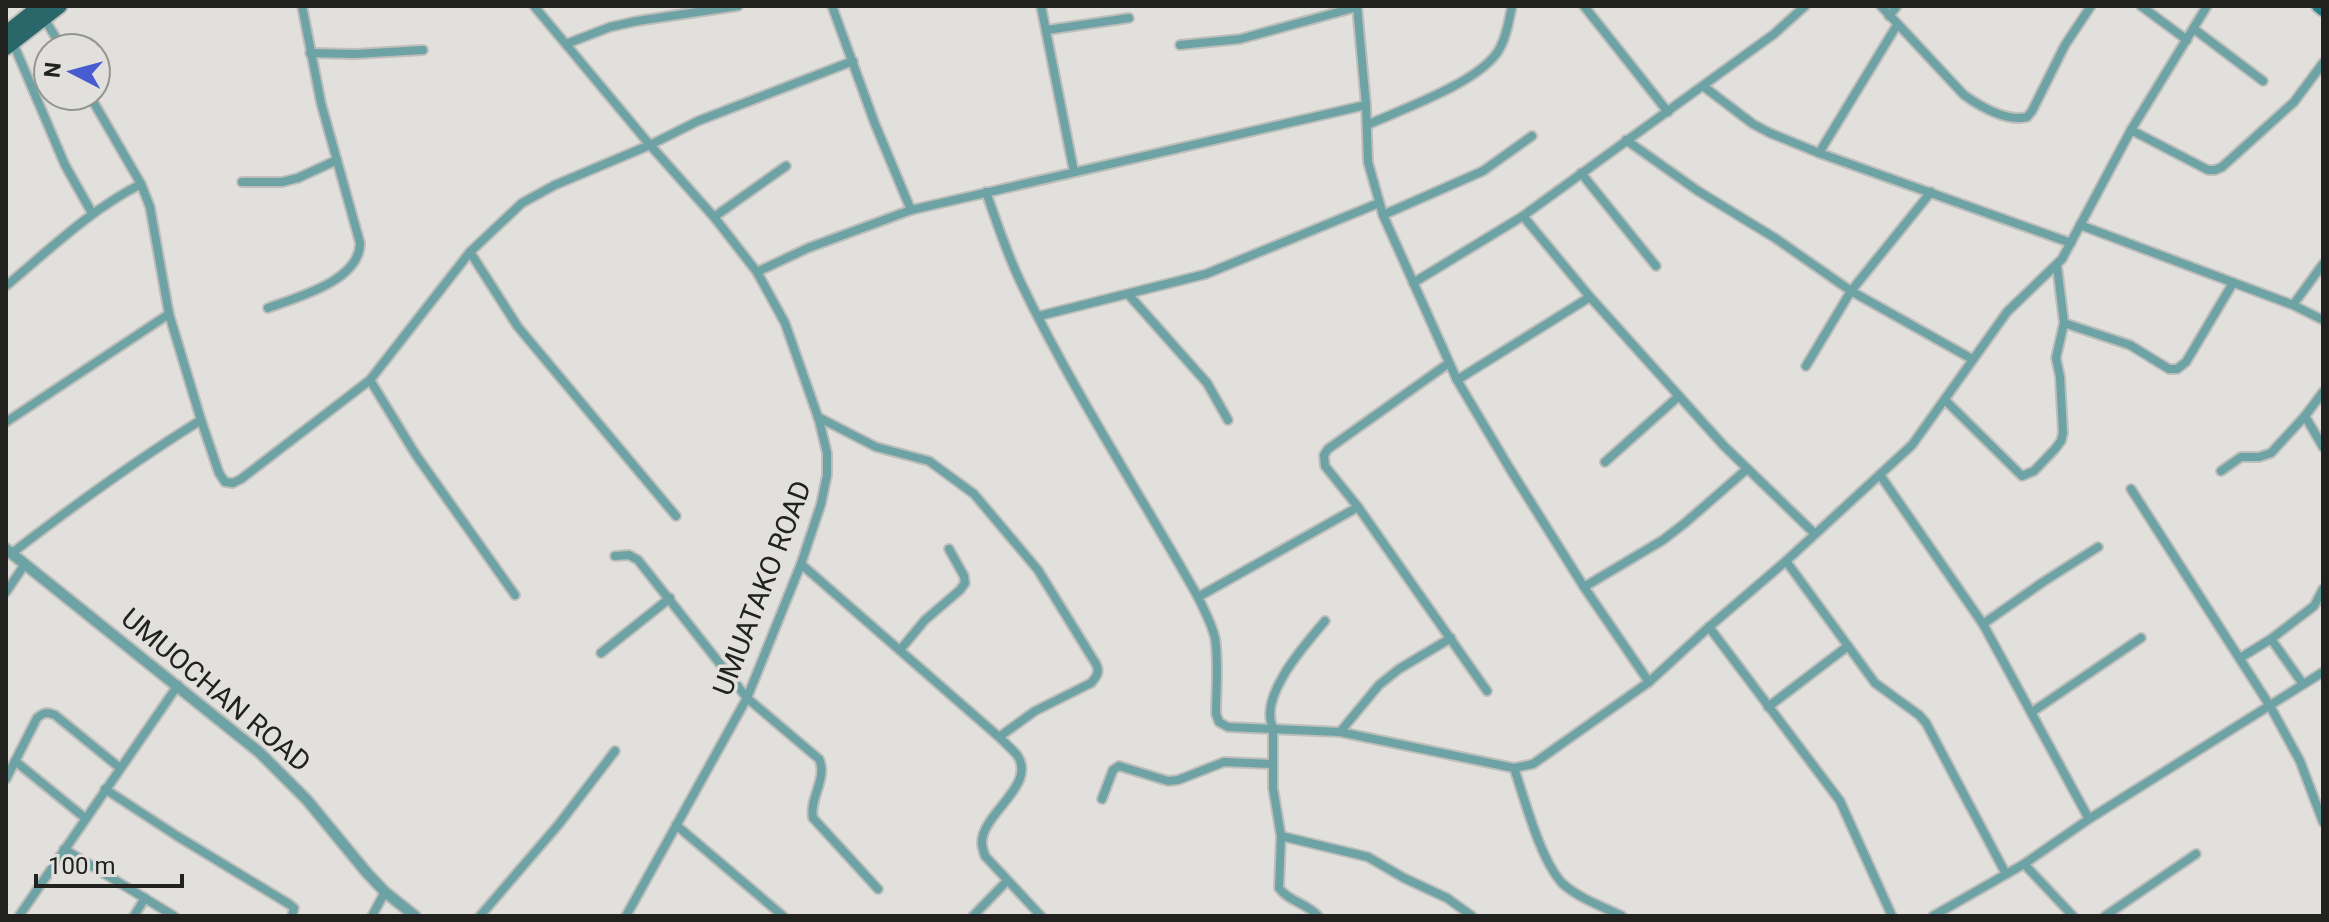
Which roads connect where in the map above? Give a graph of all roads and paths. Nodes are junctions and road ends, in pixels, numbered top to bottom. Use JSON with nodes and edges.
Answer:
{"nodes":[{"id":1,"x":60,"y":6,"type":"edge"},
{"id":2,"x":302,"y":6,"type":"edge"},
{"id":3,"x":534,"y":6,"type":"edge"},
{"id":4,"x":738,"y":6,"type":"edge"},
{"id":5,"x":832,"y":6,"type":"edge"},
{"id":6,"x":1041,"y":6,"type":"edge"},
{"id":7,"x":1357,"y":6,"type":"edge"},
{"id":8,"x":1512,"y":6,"type":"edge"},
{"id":9,"x":1584,"y":6,"type":"edge"},
{"id":10,"x":1805,"y":6,"type":"edge"},
{"id":11,"x":1881,"y":6,"type":"edge"},
{"id":12,"x":1897,"y":6,"type":"edge"},
{"id":13,"x":2091,"y":6,"type":"edge"},
{"id":14,"x":2141,"y":6,"type":"edge"},
{"id":15,"x":2207,"y":6,"type":"edge"},
{"id":16,"x":2318,"y":6,"type":"edge"},
{"id":17,"x":2323,"y":10,"type":"edge"},
{"id":18,"x":42,"y":12,"type":"edge"},
{"id":19,"x":1889,"y":16,"type":"junction"},
{"id":20,"x":1129,"y":18,"type":"dead end"},
{"id":21,"x":1897,"y":25,"type":"junction"},
{"id":22,"x":2194,"y":29,"type":"junction"},
{"id":23,"x":1047,"y":30,"type":"junction"},
{"id":24,"x":53,"y":32,"type":"edge"},
{"id":25,"x":2187,"y":40,"type":"junction"},
{"id":26,"x":8,"y":41,"type":"edge"},
{"id":27,"x":566,"y":44,"type":"junction"},
{"id":28,"x":1180,"y":45,"type":"dead end"},
{"id":29,"x":423,"y":50,"type":"dead end"},
{"id":30,"x":310,"y":53,"type":"junction"},
{"id":31,"x":853,"y":61,"type":"junction"},
{"id":32,"x":2323,"y":63,"type":"edge"},
{"id":33,"x":2263,"y":81,"type":"dead end"},
{"id":34,"x":1703,"y":86,"type":"junction"},
{"id":35,"x":1366,"y":105,"type":"junction"},
{"id":36,"x":99,"y":112,"type":"edge"},
{"id":37,"x":1668,"y":112,"type":"junction"},
{"id":38,"x":1367,"y":125,"type":"junction"},
{"id":39,"x":2131,"y":130,"type":"junction"},
{"id":40,"x":1532,"y":136,"type":"dead end"},
{"id":41,"x":1626,"y":140,"type":"junction"},
{"id":42,"x":650,"y":145,"type":"junction"},
{"id":43,"x":1819,"y":153,"type":"junction"},
{"id":44,"x":337,"y":160,"type":"junction"},
{"id":45,"x":786,"y":166,"type":"dead end"},
{"id":46,"x":1074,"y":172,"type":"junction"},
{"id":47,"x":1581,"y":173,"type":"junction"},
{"id":48,"x":242,"y":182,"type":"dead end"},
{"id":49,"x":141,"y":184,"type":"junction"},
{"id":50,"x":986,"y":192,"type":"junction"},
{"id":51,"x":1931,"y":192,"type":"junction"},
{"id":52,"x":1379,"y":203,"type":"junction"},
{"id":53,"x":911,"y":210,"type":"junction"},
{"id":54,"x":92,"y":213,"type":"junction"},
{"id":55,"x":1383,"y":215,"type":"junction"},
{"id":56,"x":1523,"y":216,"type":"junction"},
{"id":57,"x":714,"y":217,"type":"junction"},
{"id":58,"x":2080,"y":225,"type":"junction"},
{"id":59,"x":2071,"y":243,"type":"junction"},
{"id":60,"x":470,"y":252,"type":"junction"},
{"id":61,"x":2323,"y":264,"type":"edge"},
{"id":62,"x":1656,"y":266,"type":"dead end"},
{"id":63,"x":2057,"y":266,"type":"junction"},
{"id":64,"x":757,"y":272,"type":"junction"},
{"id":65,"x":1413,"y":283,"type":"junction"},
{"id":66,"x":2233,"y":283,"type":"junction"},
{"id":67,"x":6,"y":286,"type":"edge"},
{"id":68,"x":1851,"y":291,"type":"junction"},
{"id":69,"x":1128,"y":294,"type":"junction"},
{"id":70,"x":1590,"y":297,"type":"junction"},
{"id":71,"x":2293,"y":305,"type":"junction"},
{"id":72,"x":268,"y":308,"type":"dead end"},
{"id":73,"x":169,"y":314,"type":"junction"},
{"id":74,"x":1039,"y":316,"type":"junction"},
{"id":75,"x":2323,"y":320,"type":"edge"},
{"id":76,"x":2064,"y":323,"type":"junction"},
{"id":77,"x":1972,"y":359,"type":"junction"},
{"id":78,"x":1449,"y":363,"type":"junction"},
{"id":79,"x":1806,"y":366,"type":"dead end"},
{"id":80,"x":370,"y":380,"type":"junction"},
{"id":81,"x":1457,"y":380,"type":"junction"},
{"id":82,"x":2323,"y":392,"type":"edge"},
{"id":83,"x":1679,"y":396,"type":"junction"},
{"id":84,"x":1945,"y":400,"type":"junction"},
{"id":85,"x":2305,"y":416,"type":"junction"},
{"id":86,"x":818,"y":417,"type":"junction"},
{"id":87,"x":201,"y":420,"type":"junction"},
{"id":88,"x":1228,"y":420,"type":"dead end"},
{"id":89,"x":6,"y":422,"type":"edge"},
{"id":90,"x":2323,"y":447,"type":"edge"},
{"id":91,"x":1605,"y":462,"type":"dead end"},
{"id":92,"x":1747,"y":469,"type":"junction"},
{"id":93,"x":2221,"y":471,"type":"dead end"},
{"id":94,"x":1880,"y":475,"type":"junction"},
{"id":95,"x":2131,"y":489,"type":"dead end"},
{"id":96,"x":1358,"y":507,"type":"junction"},
{"id":97,"x":676,"y":516,"type":"dead end"},
{"id":98,"x":1815,"y":534,"type":"junction"},
{"id":99,"x":2098,"y":547,"type":"dead end"},
{"id":100,"x":949,"y":549,"type":"dead end"},
{"id":101,"x":9,"y":551,"type":"edge"},
{"id":102,"x":615,"y":556,"type":"dead end"},
{"id":103,"x":1786,"y":561,"type":"junction"},
{"id":104,"x":25,"y":564,"type":"junction"},
{"id":105,"x":801,"y":564,"type":"junction"},
{"id":106,"x":1584,"y":587,"type":"junction"},
{"id":107,"x":2323,"y":589,"type":"edge"},
{"id":108,"x":6,"y":592,"type":"edge"},
{"id":109,"x":515,"y":595,"type":"dead end"},
{"id":110,"x":1198,"y":597,"type":"junction"},
{"id":111,"x":670,"y":598,"type":"junction"},
{"id":112,"x":1325,"y":621,"type":"dead end"},
{"id":113,"x":1983,"y":624,"type":"junction"},
{"id":114,"x":1709,"y":627,"type":"junction"},
{"id":115,"x":1451,"y":638,"type":"junction"},
{"id":116,"x":2141,"y":638,"type":"dead end"},
{"id":117,"x":2271,"y":639,"type":"junction"},
{"id":118,"x":1848,"y":646,"type":"junction"},
{"id":119,"x":900,"y":650,"type":"junction"},
{"id":120,"x":601,"y":653,"type":"dead end"},
{"id":121,"x":2240,"y":658,"type":"junction"},
{"id":122,"x":2323,"y":672,"type":"edge"},
{"id":123,"x":1649,"y":682,"type":"junction"},
{"id":124,"x":2303,"y":684,"type":"junction"},
{"id":125,"x":178,"y":685,"type":"junction"},
{"id":126,"x":1487,"y":691,"type":"dead end"},
{"id":127,"x":747,"y":698,"type":"junction"},
{"id":128,"x":2270,"y":706,"type":"junction"},
{"id":129,"x":1768,"y":707,"type":"junction"},
{"id":130,"x":2032,"y":712,"type":"junction"},
{"id":131,"x":1273,"y":728,"type":"junction"},
{"id":132,"x":1340,"y":732,"type":"junction"},
{"id":133,"x":999,"y":737,"type":"junction"},
{"id":134,"x":615,"y":751,"type":"dead end"},
{"id":135,"x":15,"y":761,"type":"junction"},
{"id":136,"x":1272,"y":764,"type":"junction"},
{"id":137,"x":120,"y":768,"type":"junction"},
{"id":138,"x":1514,"y":768,"type":"junction"},
{"id":139,"x":6,"y":779,"type":"edge"},
{"id":140,"x":105,"y":789,"type":"junction"},
{"id":141,"x":1102,"y":799,"type":"dead end"},
{"id":142,"x":85,"y":818,"type":"junction"},
{"id":143,"x":2089,"y":819,"type":"junction"},
{"id":144,"x":2323,"y":822,"type":"edge"},
{"id":145,"x":676,"y":825,"type":"junction"},
{"id":146,"x":1281,"y":836,"type":"junction"},
{"id":147,"x":64,"y":849,"type":"junction"},
{"id":148,"x":2196,"y":854,"type":"dead end"},
{"id":149,"x":2024,"y":864,"type":"junction"},
{"id":150,"x":2006,"y":874,"type":"junction"},
{"id":151,"x":1007,"y":881,"type":"junction"},
{"id":152,"x":878,"y":889,"type":"dead end"},
{"id":153,"x":385,"y":892,"type":"junction"},
{"id":154,"x":145,"y":898,"type":"junction"},
{"id":155,"x":1457,"y":905,"type":"junction"},
{"id":156,"x":1938,"y":915,"type":"edge"},
{"id":157,"x":19,"y":916,"type":"edge"},
{"id":158,"x":134,"y":916,"type":"edge"},
{"id":159,"x":174,"y":916,"type":"edge"},
{"id":160,"x":292,"y":916,"type":"edge"},
{"id":161,"x":372,"y":916,"type":"edge"},
{"id":162,"x":415,"y":916,"type":"edge"},
{"id":163,"x":480,"y":916,"type":"edge"},
{"id":164,"x":626,"y":916,"type":"edge"},
{"id":165,"x":783,"y":916,"type":"edge"},
{"id":166,"x":973,"y":916,"type":"edge"},
{"id":167,"x":1041,"y":916,"type":"edge"},
{"id":168,"x":1318,"y":916,"type":"edge"},
{"id":169,"x":1451,"y":916,"type":"edge"},
{"id":170,"x":1472,"y":916,"type":"edge"},
{"id":171,"x":1622,"y":916,"type":"edge"},
{"id":172,"x":1892,"y":916,"type":"edge"},
{"id":173,"x":2073,"y":916,"type":"edge"},
{"id":174,"x":2105,"y":916,"type":"edge"}],
"edges":[{"from":1,"to":18,"type":"main road"},
{"from":2,"to":30,"type":"street"},
{"from":3,"to":27,"type":"street","name":"UMUATAKO ROAD"},
{"from":4,"to":27,"type":"street"},
{"from":5,"to":31,"type":"street"},
{"from":6,"to":23,"type":"street"},
{"from":7,"to":28,"type":"street"},
{"from":7,"to":35,"type":"street"},
{"from":8,"to":38,"type":"street"},
{"from":9,"to":37,"type":"street"},
{"from":10,"to":34,"type":"street"},
{"from":11,"to":19,"type":"street"},
{"from":12,"to":19,"type":"street"},
{"from":13,"to":21,"type":"street"},
{"from":14,"to":25,"type":"street"},
{"from":15,"to":22,"type":"street"},
{"from":16,"to":17,"type":"main road"},
{"from":18,"to":24,"type":"street"},
{"from":18,"to":26,"type":"main road"},
{"from":19,"to":21,"type":"street"},
{"from":20,"to":23,"type":"street"},
{"from":21,"to":43,"type":"street"},
{"from":22,"to":25,"type":"street"},
{"from":22,"to":33,"type":"street"},
{"from":23,"to":46,"type":"street"},
{"from":25,"to":39,"type":"street"},
{"from":26,"to":54,"type":"street"},
{"from":27,"to":42,"type":"street","name":"UMUATAKO ROAD"},
{"from":29,"to":30,"type":"street"},
{"from":30,"to":44,"type":"street"},
{"from":31,"to":42,"type":"street"},
{"from":31,"to":53,"type":"street"},
{"from":32,"to":39,"type":"street"},
{"from":34,"to":37,"type":"street"},
{"from":34,"to":43,"type":"street"},
{"from":35,"to":38,"type":"street"},
{"from":35,"to":46,"type":"street"},
{"from":36,"to":49,"type":"street"},
{"from":37,"to":41,"type":"street"},
{"from":38,"to":52,"type":"street"},
{"from":39,"to":58,"type":"street"},
{"from":40,"to":55,"type":"street"},
{"from":41,"to":47,"type":"street"},
{"from":41,"to":68,"type":"street"},
{"from":42,"to":57,"type":"street","name":"UMUATAKO ROAD"},
{"from":42,"to":60,"type":"street"},
{"from":43,"to":51,"type":"street"},
{"from":44,"to":48,"type":"street"},
{"from":44,"to":72,"type":"street"},
{"from":45,"to":57,"type":"street"},
{"from":46,"to":50,"type":"street"},
{"from":47,"to":56,"type":"street"},
{"from":47,"to":62,"type":"street"},
{"from":49,"to":54,"type":"street"},
{"from":49,"to":73,"type":"street"},
{"from":50,"to":53,"type":"street"},
{"from":50,"to":74,"type":"street"},
{"from":51,"to":59,"type":"street"},
{"from":51,"to":68,"type":"street"},
{"from":52,"to":55,"type":"street"},
{"from":52,"to":69,"type":"street"},
{"from":53,"to":64,"type":"street"},
{"from":54,"to":67,"type":"street"},
{"from":55,"to":65,"type":"street"},
{"from":56,"to":65,"type":"street"},
{"from":56,"to":70,"type":"street"},
{"from":57,"to":64,"type":"street","name":"UMUATAKO ROAD"},
{"from":58,"to":59,"type":"street"},
{"from":58,"to":66,"type":"street"},
{"from":59,"to":63,"type":"street"},
{"from":60,"to":80,"type":"street"},
{"from":60,"to":97,"type":"street"},
{"from":61,"to":71,"type":"street"},
{"from":63,"to":76,"type":"street"},
{"from":63,"to":77,"type":"street"},
{"from":64,"to":86,"type":"street","name":"UMUATAKO ROAD"},
{"from":65,"to":78,"type":"street"},
{"from":66,"to":71,"type":"street"},
{"from":66,"to":76,"type":"street"},
{"from":68,"to":77,"type":"street"},
{"from":68,"to":79,"type":"street"},
{"from":69,"to":74,"type":"street"},
{"from":69,"to":88,"type":"street"},
{"from":70,"to":81,"type":"street"},
{"from":70,"to":83,"type":"street"},
{"from":71,"to":75,"type":"street"},
{"from":73,"to":87,"type":"street"},
{"from":73,"to":89,"type":"street"},
{"from":74,"to":110,"type":"street"},
{"from":76,"to":84,"type":"street"},
{"from":77,"to":84,"type":"street"},
{"from":78,"to":81,"type":"street"},
{"from":78,"to":96,"type":"street"},
{"from":80,"to":87,"type":"street"},
{"from":80,"to":109,"type":"street"},
{"from":81,"to":106,"type":"street"},
{"from":82,"to":85,"type":"street"},
{"from":83,"to":91,"type":"street"},
{"from":83,"to":92,"type":"street"},
{"from":84,"to":94,"type":"street"},
{"from":85,"to":90,"type":"street"},
{"from":85,"to":93,"type":"street"},
{"from":86,"to":105,"type":"street","name":"UMUATAKO ROAD"},
{"from":86,"to":133,"type":"street"},
{"from":87,"to":101,"type":"street"},
{"from":92,"to":98,"type":"street"},
{"from":92,"to":106,"type":"street"},
{"from":94,"to":98,"type":"street"},
{"from":94,"to":113,"type":"street"},
{"from":95,"to":121,"type":"street"},
{"from":96,"to":110,"type":"street"},
{"from":96,"to":115,"type":"street"},
{"from":98,"to":103,"type":"street"},
{"from":99,"to":113,"type":"street"},
{"from":100,"to":119,"type":"street"},
{"from":101,"to":104,"type":"street","name":"UMUOCHAN ROAD"},
{"from":102,"to":111,"type":"street"},
{"from":103,"to":114,"type":"street"},
{"from":103,"to":118,"type":"street"},
{"from":104,"to":108,"type":"street"},
{"from":104,"to":125,"type":"street","name":"UMUOCHAN ROAD"},
{"from":105,"to":119,"type":"street"},
{"from":105,"to":127,"type":"street","name":"UMUATAKO ROAD"},
{"from":106,"to":123,"type":"street"},
{"from":107,"to":117,"type":"street"},
{"from":110,"to":131,"type":"street"},
{"from":111,"to":120,"type":"street"},
{"from":111,"to":127,"type":"street"},
{"from":112,"to":131,"type":"street"},
{"from":113,"to":130,"type":"street"},
{"from":114,"to":123,"type":"street"},
{"from":114,"to":129,"type":"street"},
{"from":115,"to":126,"type":"street"},
{"from":115,"to":132,"type":"street"},
{"from":116,"to":130,"type":"street"},
{"from":117,"to":121,"type":"street"},
{"from":117,"to":124,"type":"street"},
{"from":118,"to":129,"type":"street"},
{"from":118,"to":150,"type":"street"},
{"from":119,"to":133,"type":"street"},
{"from":121,"to":128,"type":"street"},
{"from":122,"to":124,"type":"street"},
{"from":123,"to":138,"type":"street"},
{"from":124,"to":128,"type":"street"},
{"from":125,"to":137,"type":"street"},
{"from":125,"to":153,"type":"street","name":"UMUOCHAN ROAD"},
{"from":127,"to":145,"type":"street","name":"UMUATAKO ROAD"},
{"from":127,"to":152,"type":"street"},
{"from":128,"to":143,"type":"street"},
{"from":128,"to":144,"type":"street"},
{"from":129,"to":172,"type":"street"},
{"from":130,"to":143,"type":"street"},
{"from":131,"to":132,"type":"street"},
{"from":131,"to":136,"type":"street"},
{"from":132,"to":138,"type":"street"},
{"from":133,"to":151,"type":"street"},
{"from":134,"to":163,"type":"street"},
{"from":135,"to":137,"type":"street"},
{"from":135,"to":139,"type":"street"},
{"from":135,"to":142,"type":"street"},
{"from":136,"to":141,"type":"street"},
{"from":136,"to":146,"type":"street"},
{"from":137,"to":140,"type":"street"},
{"from":138,"to":171,"type":"street"},
{"from":140,"to":142,"type":"street"},
{"from":140,"to":160,"type":"street"},
{"from":142,"to":147,"type":"street"},
{"from":143,"to":149,"type":"street"},
{"from":145,"to":164,"type":"street","name":"UMUATAKO ROAD"},
{"from":145,"to":165,"type":"street"},
{"from":146,"to":155,"type":"street"},
{"from":146,"to":168,"type":"street"},
{"from":147,"to":154,"type":"street"},
{"from":147,"to":157,"type":"street"},
{"from":148,"to":174,"type":"street"},
{"from":149,"to":150,"type":"street"},
{"from":149,"to":173,"type":"street"},
{"from":150,"to":156,"type":"street"},
{"from":151,"to":166,"type":"street"},
{"from":151,"to":167,"type":"street"},
{"from":153,"to":161,"type":"street"},
{"from":153,"to":162,"type":"street","name":"UMUOCHAN ROAD"},
{"from":154,"to":158,"type":"street"},
{"from":154,"to":159,"type":"street"},
{"from":155,"to":169,"type":"street"},
{"from":155,"to":170,"type":"street"}]}
